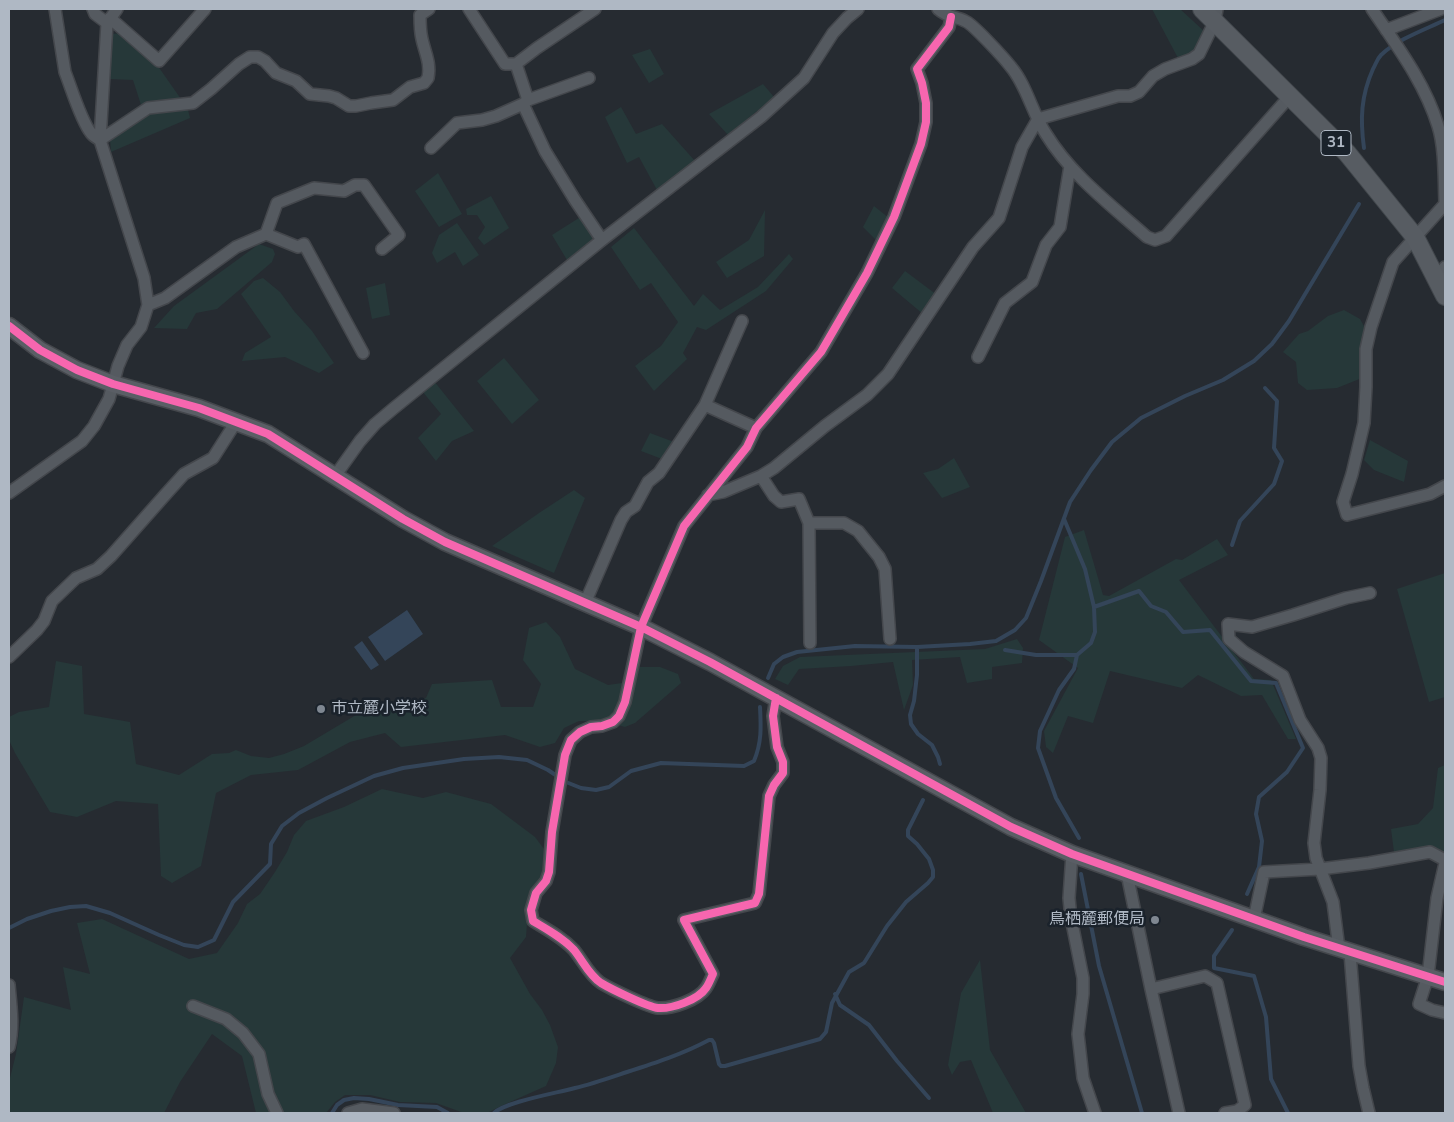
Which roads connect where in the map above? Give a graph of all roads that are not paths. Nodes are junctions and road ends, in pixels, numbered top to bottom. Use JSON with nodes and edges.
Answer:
{"nodes":[{"id":1,"x":56,"y":9,"type":"edge"},
{"id":2,"x":93,"y":9,"type":"edge"},
{"id":3,"x":204,"y":9,"type":"edge"},
{"id":4,"x":429,"y":9,"type":"edge"},
{"id":5,"x":469,"y":9,"type":"edge"},
{"id":6,"x":595,"y":9,"type":"edge"},
{"id":7,"x":858,"y":9,"type":"edge"},
{"id":8,"x":938,"y":9,"type":"edge"},
{"id":9,"x":1202,"y":9,"type":"edge"},
{"id":10,"x":1372,"y":9,"type":"edge"},
{"id":11,"x":1441,"y":9,"type":"edge"},
{"id":12,"x":1216,"y":15,"type":"edge"},
{"id":13,"x":111,"y":17,"type":"edge"},
{"id":14,"x":951,"y":18,"type":"junction"},
{"id":15,"x":1388,"y":32,"type":"junction"},
{"id":16,"x":516,"y":64,"type":"junction"},
{"id":17,"x":589,"y":78,"type":"dead end"},
{"id":18,"x":1290,"y":96,"type":"junction"},
{"id":19,"x":525,"y":102,"type":"junction"},
{"id":20,"x":1038,"y":120,"type":"junction"},
{"id":21,"x":1442,"y":124,"type":"edge"},
{"id":22,"x":100,"y":140,"type":"junction"},
{"id":23,"x":431,"y":148,"type":"dead end"},
{"id":24,"x":1070,"y":166,"type":"junction"},
{"id":25,"x":1445,"y":204,"type":"edge"},
{"id":26,"x":266,"y":234,"type":"junction"},
{"id":27,"x":1415,"y":237,"type":"junction"},
{"id":28,"x":602,"y":240,"type":"junction"},
{"id":29,"x":382,"y":248,"type":"dead end"},
{"id":30,"x":1441,"y":273,"type":"edge"},
{"id":31,"x":1445,"y":296,"type":"edge"},
{"id":32,"x":148,"y":305,"type":"junction"},
{"id":33,"x":742,"y":321,"type":"dead end"},
{"id":34,"x":9,"y":326,"type":"edge"},
{"id":35,"x":362,"y":353,"type":"dead end"},
{"id":36,"x":978,"y":356,"type":"dead end"},
{"id":37,"x":113,"y":384,"type":"junction"},
{"id":38,"x":705,"y":405,"type":"junction"},
{"id":39,"x":236,"y":422,"type":"junction"},
{"id":40,"x":756,"y":428,"type":"junction"},
{"id":41,"x":335,"y":476,"type":"junction"},
{"id":42,"x":761,"y":476,"type":"junction"},
{"id":43,"x":1445,"y":486,"type":"edge"},
{"id":44,"x":9,"y":493,"type":"edge"},
{"id":45,"x":708,"y":495,"type":"junction"},
{"id":46,"x":809,"y":523,"type":"junction"},
{"id":47,"x":1370,"y":593,"type":"dead end"},
{"id":48,"x":585,"y":602,"type":"junction"},
{"id":49,"x":641,"y":627,"type":"junction"},
{"id":50,"x":890,"y":640,"type":"dead end"},
{"id":51,"x":810,"y":643,"type":"dead end"},
{"id":52,"x":9,"y":657,"type":"edge"},
{"id":53,"x":776,"y":698,"type":"junction"},
{"id":54,"x":1072,"y":854,"type":"junction"},
{"id":55,"x":1445,"y":862,"type":"edge"},
{"id":56,"x":1320,"y":869,"type":"junction"},
{"id":57,"x":1127,"y":874,"type":"junction"},
{"id":58,"x":1254,"y":919,"type":"junction"},
{"id":59,"x":1345,"y":951,"type":"junction"},
{"id":60,"x":1428,"y":976,"type":"junction"},
{"id":61,"x":1445,"y":982,"type":"edge"},
{"id":62,"x":9,"y":985,"type":"edge"},
{"id":63,"x":1151,"y":988,"type":"junction"},
{"id":64,"x":193,"y":1006,"type":"dead end"},
{"id":65,"x":1445,"y":1013,"type":"edge"},
{"id":66,"x":9,"y":1048,"type":"edge"},
{"id":67,"x":277,"y":1113,"type":"edge"},
{"id":68,"x":348,"y":1113,"type":"edge"},
{"id":69,"x":394,"y":1113,"type":"edge"},
{"id":70,"x":1095,"y":1113,"type":"edge"},
{"id":71,"x":1179,"y":1113,"type":"edge"},
{"id":72,"x":1225,"y":1113,"type":"edge"},
{"id":73,"x":1369,"y":1113,"type":"edge"}],
"edges":[{"from":1,"to":22,"type":"street"},
{"from":2,"to":13,"type":"street"},
{"from":3,"to":13,"type":"street"},
{"from":4,"to":22,"type":"street"},
{"from":5,"to":16,"type":"street"},
{"from":6,"to":16,"type":"street"},
{"from":7,"to":28,"type":"street"},
{"from":8,"to":14,"type":"street"},
{"from":9,"to":12,"type":"main road","number":"31"},
{"from":10,"to":15,"type":"street"},
{"from":11,"to":15,"type":"street"},
{"from":12,"to":18,"type":"main road","number":"31"},
{"from":12,"to":20,"type":"street"},
{"from":13,"to":22,"type":"street"},
{"from":14,"to":20,"type":"street"},
{"from":14,"to":40,"type":"street"},
{"from":15,"to":21,"type":"street"},
{"from":16,"to":19,"type":"street"},
{"from":17,"to":19,"type":"street"},
{"from":18,"to":24,"type":"street"},
{"from":18,"to":27,"type":"main road","number":"31"},
{"from":19,"to":23,"type":"street"},
{"from":19,"to":28,"type":"street"},
{"from":20,"to":24,"type":"street"},
{"from":20,"to":42,"type":"street"},
{"from":21,"to":25,"type":"street"},
{"from":22,"to":32,"type":"street"},
{"from":24,"to":36,"type":"street"},
{"from":25,"to":27,"type":"street"},
{"from":26,"to":29,"type":"street"},
{"from":26,"to":32,"type":"street"},
{"from":26,"to":35,"type":"street"},
{"from":27,"to":30,"type":"main road","number":"31"},
{"from":27,"to":43,"type":"street"},
{"from":28,"to":41,"type":"street"},
{"from":30,"to":31,"type":"main road","number":"31"},
{"from":32,"to":37,"type":"street"},
{"from":33,"to":38,"type":"street"},
{"from":34,"to":37,"type":"street"},
{"from":37,"to":39,"type":"street"},
{"from":37,"to":44,"type":"street"},
{"from":38,"to":40,"type":"street"},
{"from":38,"to":48,"type":"street"},
{"from":39,"to":41,"type":"street"},
{"from":39,"to":52,"type":"street"},
{"from":40,"to":45,"type":"street"},
{"from":41,"to":48,"type":"street"},
{"from":42,"to":45,"type":"street"},
{"from":42,"to":46,"type":"street"},
{"from":45,"to":49,"type":"street"},
{"from":46,"to":50,"type":"street"},
{"from":46,"to":51,"type":"street"},
{"from":47,"to":56,"type":"street"},
{"from":48,"to":49,"type":"street"},
{"from":49,"to":53,"type":"street"},
{"from":49,"to":53,"type":"street"},
{"from":53,"to":54,"type":"street"},
{"from":54,"to":57,"type":"street"},
{"from":54,"to":70,"type":"street"},
{"from":55,"to":56,"type":"street"},
{"from":55,"to":60,"type":"street"},
{"from":56,"to":58,"type":"street"},
{"from":56,"to":59,"type":"street"},
{"from":57,"to":58,"type":"street"},
{"from":57,"to":63,"type":"street"},
{"from":58,"to":59,"type":"street"},
{"from":59,"to":60,"type":"street"},
{"from":59,"to":73,"type":"street"},
{"from":60,"to":61,"type":"street"},
{"from":60,"to":65,"type":"street"},
{"from":62,"to":66,"type":"street"},
{"from":63,"to":71,"type":"street"},
{"from":63,"to":72,"type":"street"},
{"from":64,"to":67,"type":"street"},
{"from":68,"to":69,"type":"street"}]}
